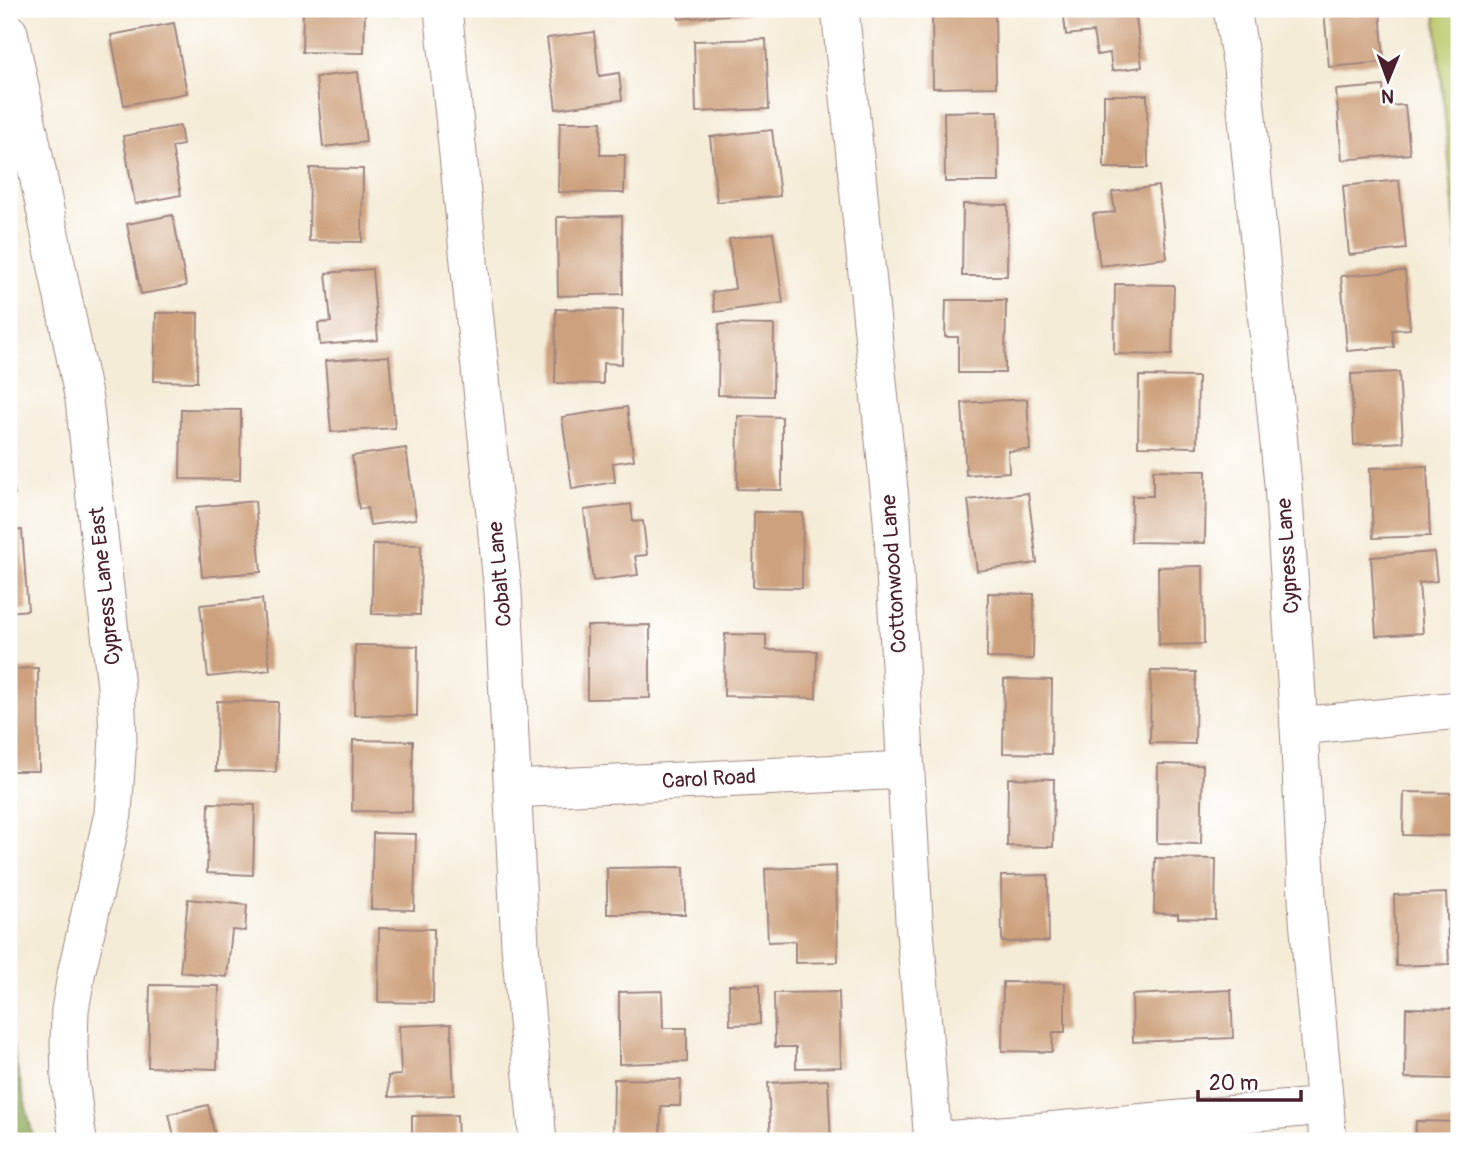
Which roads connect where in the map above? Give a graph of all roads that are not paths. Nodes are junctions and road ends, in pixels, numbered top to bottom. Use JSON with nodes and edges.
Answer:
{"nodes":[{"id":1,"x":443,"y":9,"type":"edge"},
{"id":2,"x":840,"y":9,"type":"edge"},
{"id":3,"x":1232,"y":9,"type":"edge"},
{"id":4,"x":9,"y":33,"type":"edge"},
{"id":5,"x":1459,"y":710,"type":"edge"},
{"id":6,"x":1299,"y":726,"type":"junction"},
{"id":7,"x":906,"y":770,"type":"junction"},
{"id":8,"x":513,"y":789,"type":"junction"},
{"id":9,"x":1326,"y":1123,"type":"edge"},
{"id":10,"x":78,"y":1141,"type":"edge"},
{"id":11,"x":538,"y":1141,"type":"edge"},
{"id":12,"x":934,"y":1141,"type":"edge"}],
"edges":[{"from":1,"to":8,"type":"street","name":"Cobalt Lane"},
{"from":2,"to":7,"type":"street","name":"Cottonwood Lane"},
{"from":3,"to":6,"type":"street","name":"Cypress Lane"},
{"from":4,"to":10,"type":"street","name":"Cypress Lane East"},
{"from":5,"to":6,"type":"street"},
{"from":6,"to":9,"type":"street","name":"Cypress Lane"},
{"from":7,"to":8,"type":"street","name":"Carol Road"},
{"from":7,"to":12,"type":"street","name":"Cottonwood Lane"},
{"from":8,"to":11,"type":"street","name":"Cobalt Lane"},
{"from":9,"to":12,"type":"street"}]}
